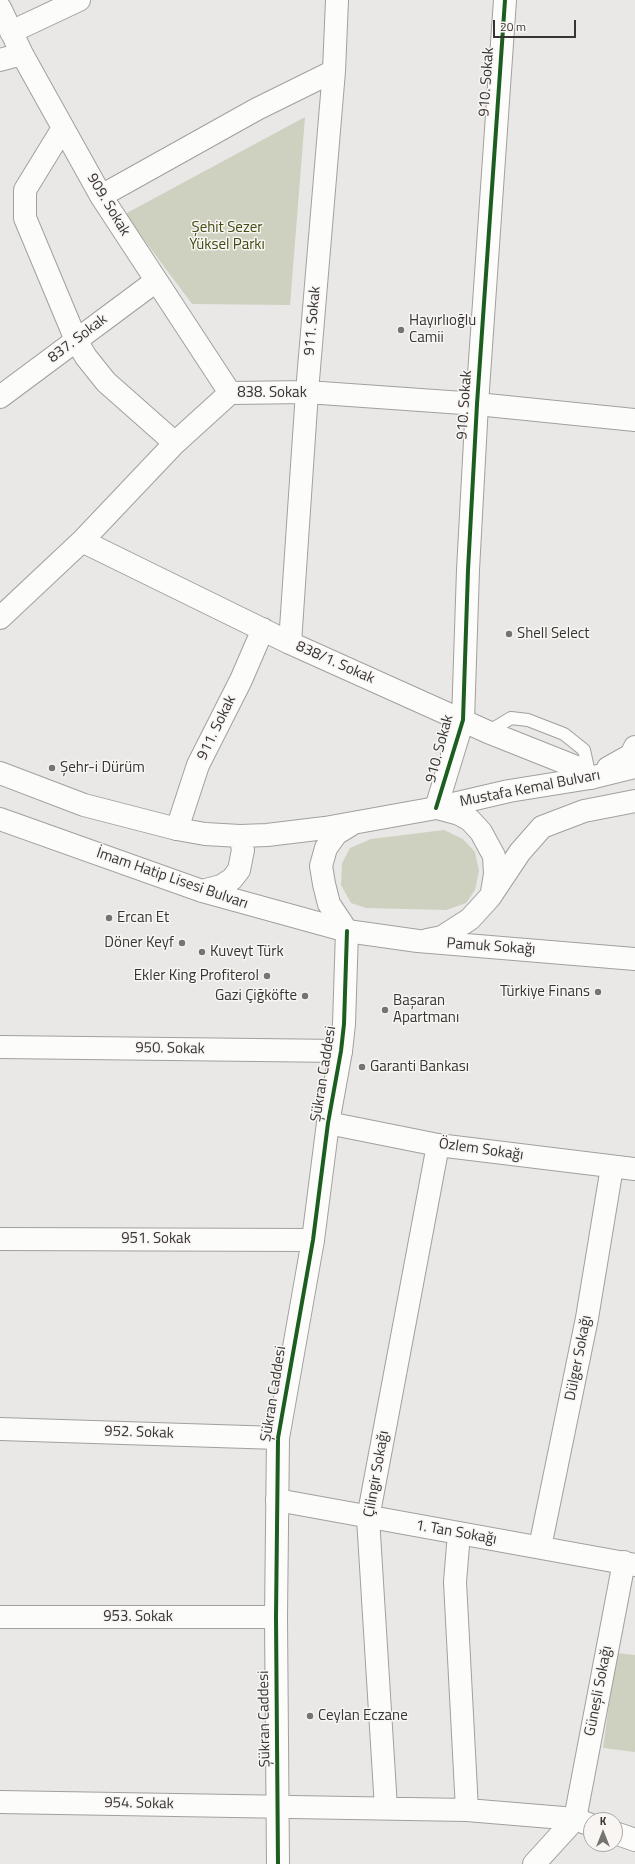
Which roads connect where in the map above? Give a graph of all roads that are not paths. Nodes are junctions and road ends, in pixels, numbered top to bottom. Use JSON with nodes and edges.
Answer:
{"nodes":[{"id":1,"x":79,"y":0,"type":"edge"},
{"id":2,"x":337,"y":0,"type":"edge"},
{"id":3,"x":505,"y":0,"type":"edge"},
{"id":4,"x":0,"y":8,"type":"edge"},
{"id":5,"x":11,"y":32,"type":"junction"},
{"id":6,"x":22,"y":54,"type":"junction"},
{"id":7,"x":0,"y":60,"type":"edge"},
{"id":8,"x":334,"y":71,"type":"junction"},
{"id":9,"x":63,"y":128,"type":"junction"},
{"id":10,"x":101,"y":196,"type":"junction"},
{"id":11,"x":156,"y":281,"type":"junction"},
{"id":12,"x":76,"y":340,"type":"junction"},
{"id":13,"x":307,"y":392,"type":"junction"},
{"id":14,"x":230,"y":393,"type":"junction"},
{"id":15,"x":0,"y":397,"type":"edge"},
{"id":16,"x":477,"y":404,"type":"junction"},
{"id":17,"x":635,"y":420,"type":"edge"},
{"id":18,"x":175,"y":444,"type":"junction"},
{"id":19,"x":82,"y":540,"type":"junction"},
{"id":20,"x":0,"y":618,"type":"edge"},
{"id":21,"x":263,"y":629,"type":"junction"},
{"id":22,"x":290,"y":643,"type":"junction"},
{"id":23,"x":463,"y":720,"type":"junction"},
{"id":24,"x":635,"y":747,"type":"edge"},
{"id":25,"x":635,"y":767,"type":"edge"},
{"id":26,"x":0,"y":773,"type":"edge"},
{"id":27,"x":590,"y":778,"type":"junction"},
{"id":28,"x":635,"y":801,"type":"edge"},
{"id":29,"x":436,"y":808,"type":"junction"},
{"id":30,"x":0,"y":819,"type":"edge"},
{"id":31,"x":355,"y":822,"type":"junction"},
{"id":32,"x":177,"y":829,"type":"junction"},
{"id":33,"x":240,"y":836,"type":"junction"},
{"id":34,"x":202,"y":891,"type":"junction"},
{"id":35,"x":490,"y":897,"type":"junction"},
{"id":36,"x":347,"y":931,"type":"junction"},
{"id":37,"x":418,"y":942,"type":"junction"},
{"id":38,"x":635,"y":959,"type":"edge"},
{"id":39,"x":0,"y":1047,"type":"edge"},
{"id":40,"x":341,"y":1051,"type":"junction"},
{"id":41,"x":328,"y":1123,"type":"junction"},
{"id":42,"x":438,"y":1145,"type":"junction"},
{"id":43,"x":612,"y":1167,"type":"junction"},
{"id":44,"x":635,"y":1169,"type":"edge"},
{"id":45,"x":0,"y":1239,"type":"edge"},
{"id":46,"x":313,"y":1240,"type":"junction"},
{"id":47,"x":0,"y":1429,"type":"edge"},
{"id":48,"x":278,"y":1438,"type":"junction"},
{"id":49,"x":277,"y":1500,"type":"junction"},
{"id":50,"x":368,"y":1518,"type":"junction"},
{"id":51,"x":459,"y":1533,"type":"junction"},
{"id":52,"x":540,"y":1547,"type":"junction"},
{"id":53,"x":629,"y":1564,"type":"edge"},
{"id":54,"x":0,"y":1617,"type":"edge"},
{"id":55,"x":276,"y":1617,"type":"junction"},
{"id":56,"x":0,"y":1802,"type":"edge"},
{"id":57,"x":278,"y":1806,"type":"junction"},
{"id":58,"x":386,"y":1808,"type":"junction"},
{"id":59,"x":467,"y":1810,"type":"junction"},
{"id":60,"x":585,"y":1812,"type":"edge"},
{"id":61,"x":583,"y":1822,"type":"edge"},
{"id":62,"x":623,"y":1836,"type":"edge"},
{"id":63,"x":635,"y":1840,"type":"edge"},
{"id":64,"x":278,"y":1864,"type":"edge"},
{"id":65,"x":534,"y":1864,"type":"edge"}],
"edges":[{"from":1,"to":5,"type":"street"},
{"from":2,"to":8,"type":"street","name":"911. Sokak"},
{"from":3,"to":16,"type":"street","name":"910. Sokak"},
{"from":4,"to":5,"type":"street","name":"909. Sokak"},
{"from":5,"to":6,"type":"street","name":"909. Sokak"},
{"from":6,"to":7,"type":"street"},
{"from":6,"to":9,"type":"street","name":"909. Sokak"},
{"from":8,"to":10,"type":"street"},
{"from":8,"to":13,"type":"street","name":"911. Sokak"},
{"from":9,"to":10,"type":"street","name":"909. Sokak"},
{"from":9,"to":12,"type":"street"},
{"from":10,"to":11,"type":"street","name":"909. Sokak"},
{"from":11,"to":12,"type":"street","name":"837. Sokak"},
{"from":11,"to":14,"type":"street","name":"909. Sokak"},
{"from":12,"to":15,"type":"street","name":"837. Sokak"},
{"from":12,"to":18,"type":"street"},
{"from":13,"to":14,"type":"street","name":"838. Sokak"},
{"from":13,"to":16,"type":"street","name":"838. Sokak"},
{"from":13,"to":22,"type":"street","name":"911. Sokak"},
{"from":14,"to":18,"type":"street","name":"838. Sokak"},
{"from":16,"to":17,"type":"street","name":"838. Sokak"},
{"from":16,"to":23,"type":"street","name":"910. Sokak"},
{"from":18,"to":19,"type":"street","name":"838. Sokak"},
{"from":19,"to":20,"type":"street","name":"838. Sokak"},
{"from":19,"to":21,"type":"street","name":"838/1. Sokak"},
{"from":21,"to":22,"type":"street","name":"838/1. Sokak"},
{"from":21,"to":32,"type":"street","name":"911. Sokak"},
{"from":22,"to":23,"type":"street","name":"838/1. Sokak"},
{"from":23,"to":27,"type":"street","name":"838/1. Sokak"},
{"from":23,"to":29,"type":"street","name":"910. Sokak"},
{"from":24,"to":27,"type":"street"},
{"from":25,"to":27,"type":"street","name":"Mustafa Kemal Bulvarı"},
{"from":26,"to":32,"type":"street"},
{"from":27,"to":29,"type":"street","name":"Mustafa Kemal Bulvarı"},
{"from":28,"to":35,"type":"street"},
{"from":29,"to":31,"type":"street","name":"Mustafa Kemal Bulvarı"},
{"from":29,"to":35,"type":"street"},
{"from":30,"to":34,"type":"street","name":"İmam Hatip Lisesi Bulvarı"},
{"from":31,"to":33,"type":"street"},
{"from":31,"to":36,"type":"street"},
{"from":32,"to":33,"type":"street"},
{"from":33,"to":34,"type":"street"},
{"from":34,"to":36,"type":"street","name":"İmam Hatip Lisesi Bulvarı"},
{"from":35,"to":37,"type":"street"},
{"from":36,"to":37,"type":"street","name":"Pamuk Sokağı"},
{"from":36,"to":40,"type":"street","name":"Şükran Caddesi"},
{"from":37,"to":38,"type":"street","name":"Pamuk Sokağı"},
{"from":39,"to":40,"type":"street","name":"950. Sokak"},
{"from":40,"to":41,"type":"street","name":"Şükran Caddesi"},
{"from":41,"to":42,"type":"street","name":"Özlem Sokağı"},
{"from":41,"to":46,"type":"street","name":"Şükran Caddesi"},
{"from":42,"to":43,"type":"street","name":"Özlem Sokağı"},
{"from":42,"to":50,"type":"street","name":"Çilingir Sokağı"},
{"from":43,"to":44,"type":"street","name":"Özlem Sokağı"},
{"from":43,"to":52,"type":"street","name":"Dülger Sokağı"},
{"from":45,"to":46,"type":"street","name":"951. Sokak"},
{"from":46,"to":48,"type":"street","name":"Şükran Caddesi"},
{"from":47,"to":48,"type":"street","name":"952. Sokak"},
{"from":48,"to":49,"type":"street","name":"Şükran Caddesi"},
{"from":49,"to":50,"type":"street","name":"1. Tan Sokağı"},
{"from":49,"to":55,"type":"street","name":"Şükran Caddesi"},
{"from":50,"to":51,"type":"street","name":"1. Tan Sokağı"},
{"from":50,"to":58,"type":"street","name":"Çilingir Sokağı"},
{"from":51,"to":52,"type":"street","name":"1. Tan Sokağı"},
{"from":51,"to":59,"type":"street"},
{"from":52,"to":53,"type":"street","name":"1. Tan Sokağı"},
{"from":53,"to":60,"type":"street","name":"Güneşli Sokağı"},
{"from":54,"to":55,"type":"street","name":"953. Sokak"},
{"from":55,"to":57,"type":"street","name":"Şükran Caddesi"},
{"from":56,"to":57,"type":"street","name":"954. Sokak"},
{"from":57,"to":58,"type":"street","name":"954. Sokak"},
{"from":57,"to":64,"type":"street","name":"Şükran Caddesi"},
{"from":58,"to":59,"type":"street","name":"954. Sokak"},
{"from":59,"to":61,"type":"street","name":"954. Sokak"},
{"from":61,"to":65,"type":"street"},
{"from":62,"to":63,"type":"street"}]}
